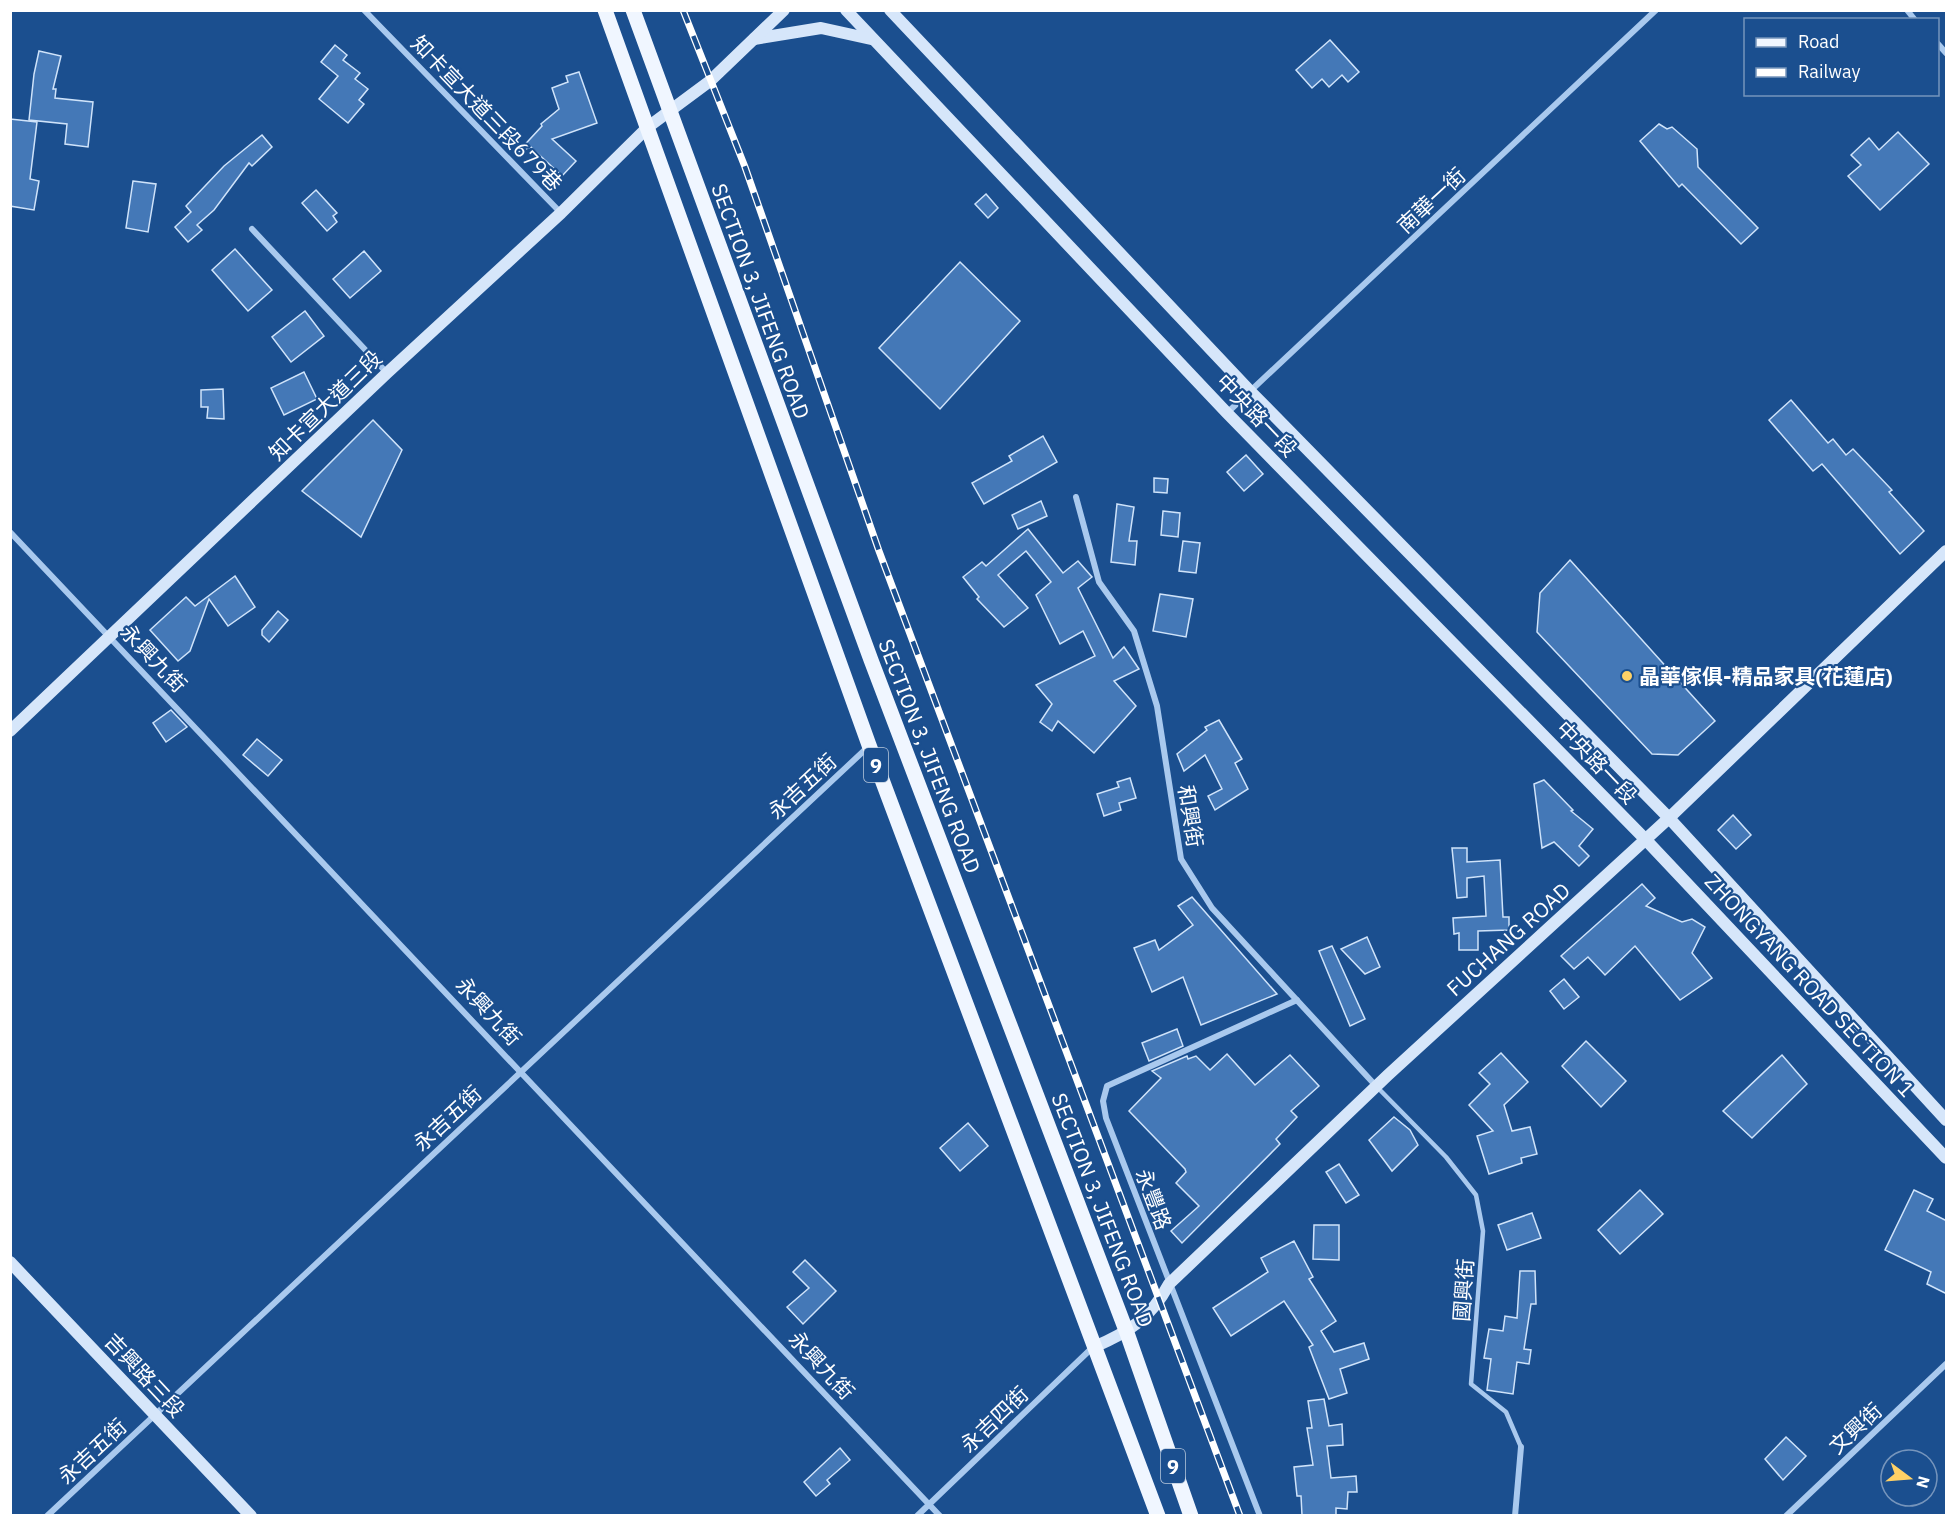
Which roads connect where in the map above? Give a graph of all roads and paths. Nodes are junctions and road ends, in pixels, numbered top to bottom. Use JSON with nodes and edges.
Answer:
{"nodes":[{"id":1,"x":364,"y":10,"type":"edge"},
{"id":2,"x":605,"y":10,"type":"edge"},
{"id":3,"x":633,"y":10,"type":"edge"},
{"id":4,"x":784,"y":10,"type":"edge"},
{"id":5,"x":846,"y":10,"type":"edge"},
{"id":6,"x":890,"y":10,"type":"edge"},
{"id":7,"x":1656,"y":10,"type":"edge"},
{"id":8,"x":899,"y":16,"type":"edge"},
{"id":9,"x":754,"y":39,"type":"junction"},
{"id":10,"x":871,"y":39,"type":"junction"},
{"id":11,"x":669,"y":111,"type":"junction"},
{"id":12,"x":648,"y":127,"type":"junction"},
{"id":13,"x":561,"y":213,"type":"junction"},
{"id":14,"x":252,"y":228,"type":"dead end"},
{"id":15,"x":387,"y":373,"type":"junction"},
{"id":16,"x":1250,"y":391,"type":"junction"},
{"id":17,"x":1227,"y":413,"type":"junction"},
{"id":18,"x":1076,"y":497,"type":"dead end"},
{"id":19,"x":10,"y":532,"type":"edge"},
{"id":20,"x":1947,"y":551,"type":"edge"},
{"id":21,"x":111,"y":637,"type":"junction"},
{"id":22,"x":10,"y":731,"type":"edge"},
{"id":23,"x":869,"y":746,"type":"junction"},
{"id":24,"x":1669,"y":819,"type":"junction"},
{"id":25,"x":1646,"y":840,"type":"junction"},
{"id":26,"x":1297,"y":1000,"type":"junction"},
{"id":27,"x":522,"y":1070,"type":"junction"},
{"id":28,"x":1376,"y":1086,"type":"junction"},
{"id":29,"x":1947,"y":1120,"type":"edge"},
{"id":30,"x":1947,"y":1158,"type":"edge"},
{"id":31,"x":10,"y":1262,"type":"edge"},
{"id":32,"x":1169,"y":1284,"type":"junction"},
{"id":33,"x":1127,"y":1333,"type":"junction"},
{"id":34,"x":1094,"y":1347,"type":"junction"},
{"id":35,"x":1947,"y":1364,"type":"edge"},
{"id":36,"x":155,"y":1414,"type":"junction"},
{"id":37,"x":1521,"y":1447,"type":"joint"},
{"id":38,"x":929,"y":1504,"type":"junction"},
{"id":39,"x":47,"y":1515,"type":"edge"},
{"id":40,"x":251,"y":1515,"type":"edge"},
{"id":41,"x":917,"y":1515,"type":"edge"},
{"id":42,"x":940,"y":1515,"type":"edge"},
{"id":43,"x":1158,"y":1515,"type":"edge"},
{"id":44,"x":1191,"y":1515,"type":"edge"},
{"id":45,"x":1260,"y":1515,"type":"edge"},
{"id":46,"x":1515,"y":1515,"type":"edge"},
{"id":47,"x":1786,"y":1515,"type":"edge"}],
"edges":[{"from":1,"to":13,"type":"street","name":"知卡宣大道三段679巷"},
{"from":2,"to":12,"type":"main road","number":"9"},
{"from":3,"to":11,"type":"main road","name":"SECTION 3, JIFENG ROAD","number":"9"},
{"from":4,"to":9,"type":"street","name":"知卡宣大道三段"},
{"from":5,"to":10,"type":"street","name":"中央路一段"},
{"from":6,"to":8,"type":"street","name":"中央路一段"},
{"from":7,"to":16,"type":"street","name":"南華一街"},
{"from":8,"to":16,"type":"street","name":"中央路一段"},
{"from":9,"to":10,"type":"street"},
{"from":9,"to":11,"type":"street","name":"知卡宣大道三段"},
{"from":10,"to":17,"type":"street","name":"中央路一段"},
{"from":11,"to":12,"type":"street","name":"知卡宣大道三段"},
{"from":11,"to":33,"type":"main road","name":"SECTION 3, JIFENG ROAD","number":"9"},
{"from":12,"to":13,"type":"street","name":"知卡宣大道三段"},
{"from":12,"to":23,"type":"main road","number":"9"},
{"from":13,"to":15,"type":"street","name":"知卡宣大道三段"},
{"from":14,"to":15,"type":"street"},
{"from":15,"to":21,"type":"street","name":"知卡宣大道三段"},
{"from":16,"to":17,"type":"street","name":"南華一街"},
{"from":16,"to":24,"type":"street","name":"中央路一段"},
{"from":17,"to":25,"type":"street","name":"中央路一段"},
{"from":18,"to":26,"type":"street","name":"和興街"},
{"from":19,"to":21,"type":"street","name":"永興九街"},
{"from":20,"to":24,"type":"street","name":"FUCHANG ROAD"},
{"from":21,"to":22,"type":"street","name":"知卡宣大道三段"},
{"from":21,"to":27,"type":"street","name":"永興九街"},
{"from":23,"to":27,"type":"street","name":"永吉五街"},
{"from":23,"to":34,"type":"main road","number":"9"},
{"from":24,"to":25,"type":"street","name":"FUCHANG ROAD"},
{"from":24,"to":29,"type":"street","name":"ZHONGYANG ROAD SECTION 1"},
{"from":25,"to":28,"type":"street","name":"FUCHANG ROAD"},
{"from":25,"to":30,"type":"street","name":"ZHONGYANG ROAD SECTION 1"},
{"from":26,"to":28,"type":"street","name":"和興街"},
{"from":26,"to":32,"type":"street","name":"永豐路"},
{"from":27,"to":36,"type":"street","name":"永吉五街"},
{"from":27,"to":38,"type":"street","name":"永興九街"},
{"from":28,"to":32,"type":"street","name":"FUCHANG ROAD"},
{"from":28,"to":37,"type":"lane","name":"國興街"},
{"from":31,"to":36,"type":"street","name":"吉興路三段"},
{"from":32,"to":33,"type":"street","name":"FUCHANG ROAD"},
{"from":32,"to":45,"type":"street","name":"永豐路"},
{"from":33,"to":34,"type":"street","name":"FUCHANG ROAD"},
{"from":33,"to":44,"type":"main road","name":"SECTION 3, JIFENG ROAD","number":"9"},
{"from":34,"to":38,"type":"street","name":"永吉四街"},
{"from":34,"to":43,"type":"main road","number":"9"},
{"from":35,"to":47,"type":"street","name":"文興街"},
{"from":36,"to":39,"type":"street","name":"永吉五街"},
{"from":36,"to":40,"type":"street","name":"吉興路三段"},
{"from":37,"to":46,"type":"street","name":"國興街"},
{"from":38,"to":41,"type":"street","name":"永吉四街"},
{"from":38,"to":42,"type":"street","name":"永興九街"}]}
